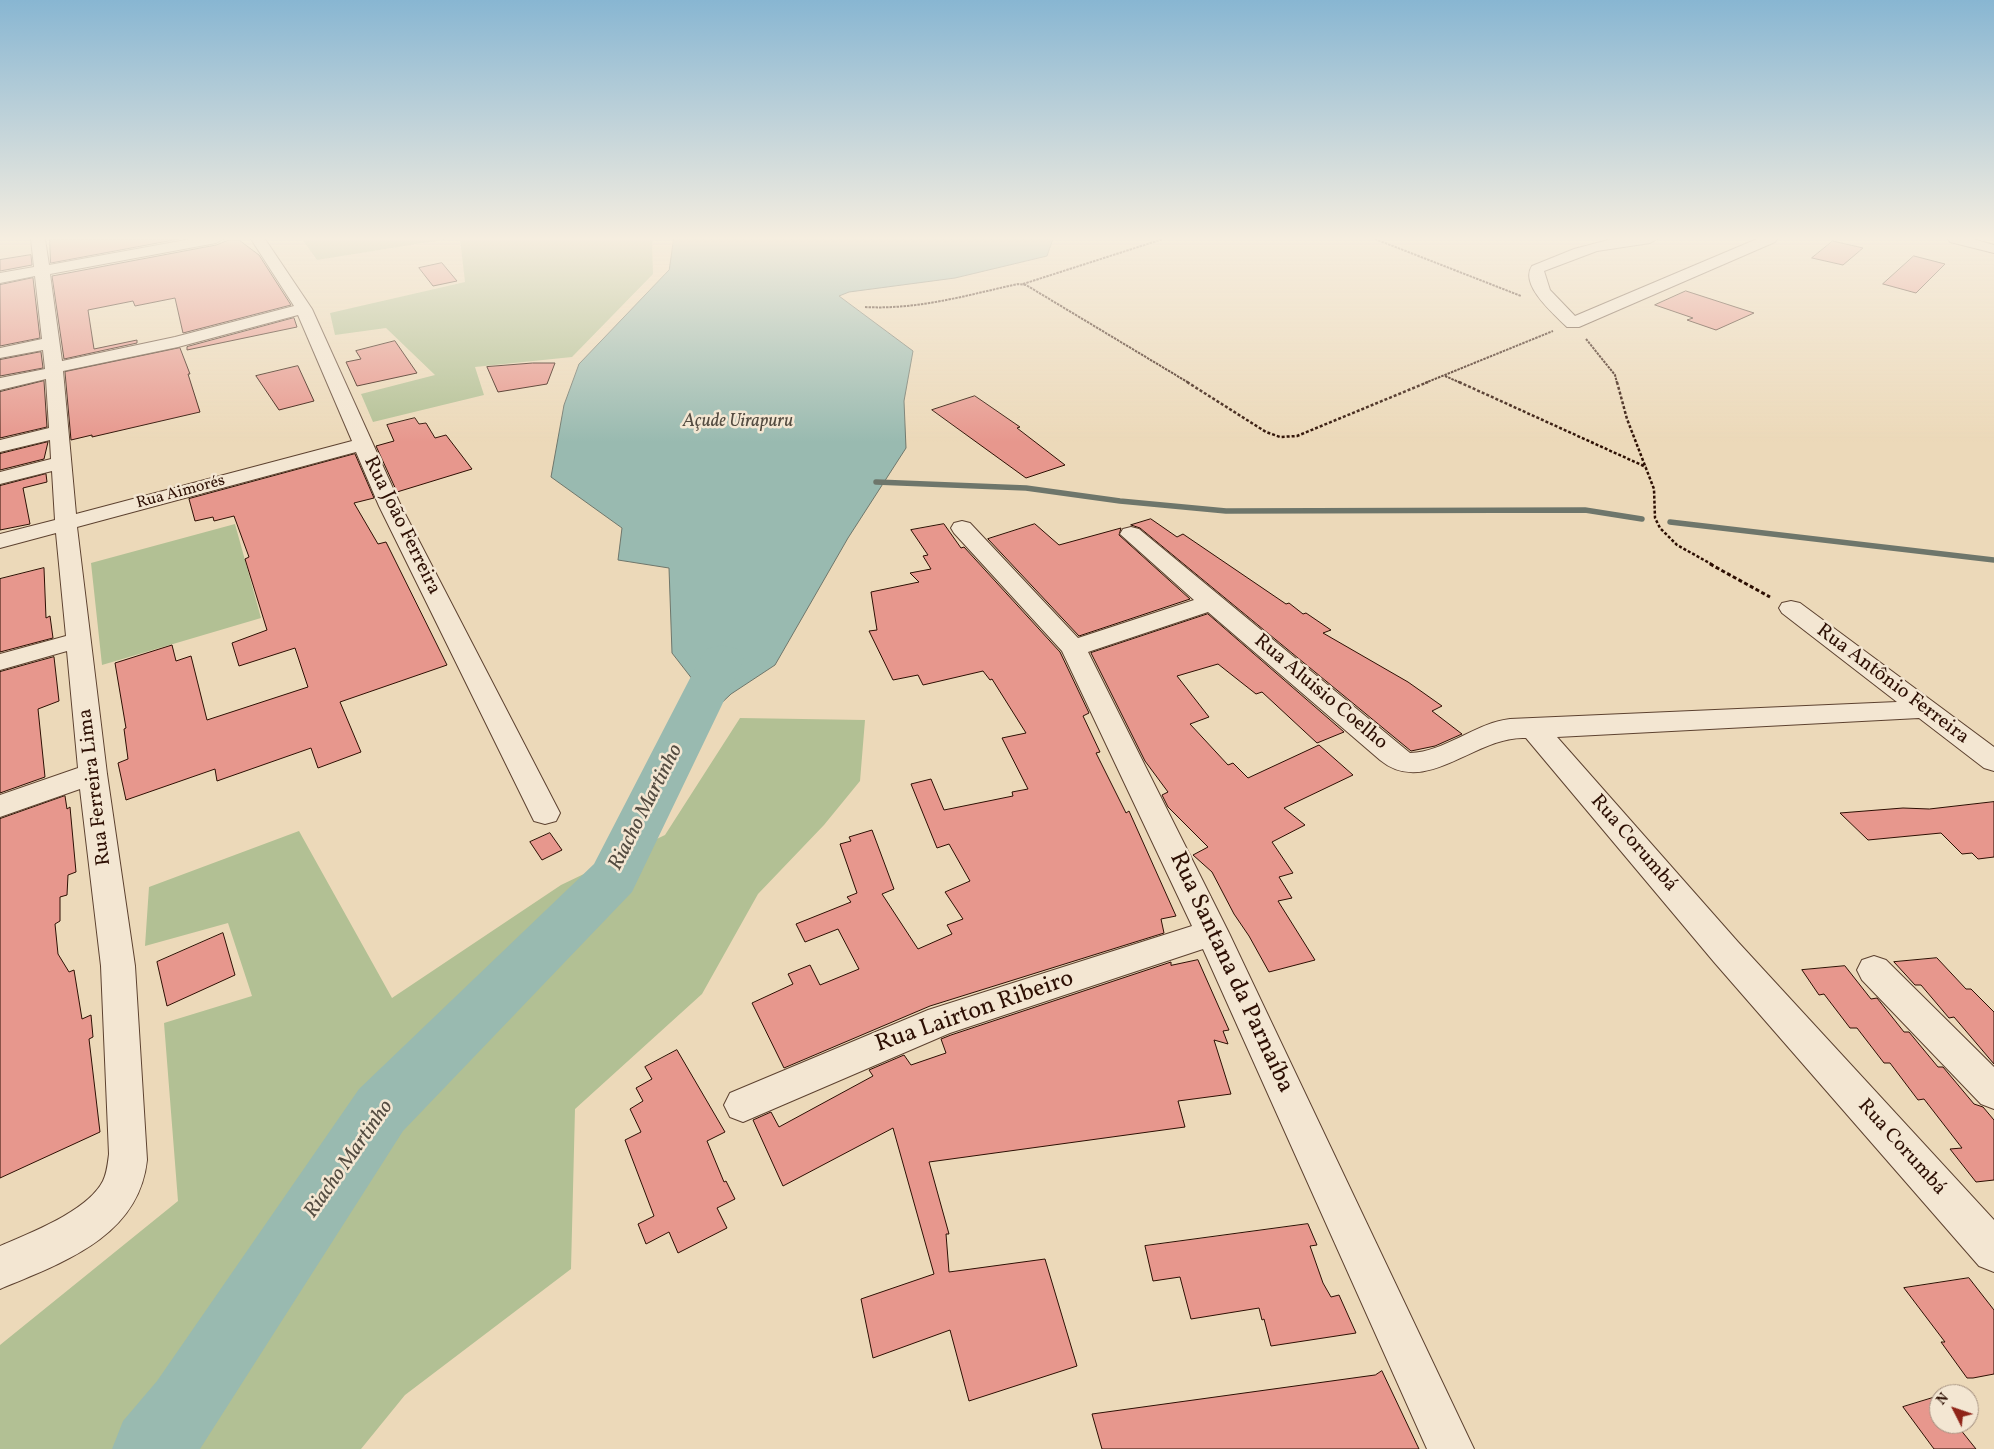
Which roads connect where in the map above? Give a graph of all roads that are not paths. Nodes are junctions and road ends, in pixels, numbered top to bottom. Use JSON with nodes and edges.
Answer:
{"nodes":[{"id":1,"x":46,"y":307,"type":"edge"},
{"id":2,"x":302,"y":307,"type":"edge"},
{"id":3,"x":1557,"y":307,"type":"edge"},
{"id":4,"x":1611,"y":307,"type":"edge"},
{"id":5,"x":304,"y":310,"type":"junction"},
{"id":6,"x":50,"y":343,"type":"junction"},
{"id":7,"x":0,"y":353,"type":"edge"},
{"id":8,"x":54,"y":370,"type":"junction"},
{"id":9,"x":0,"y":384,"type":"edge"},
{"id":10,"x":60,"y":431,"type":"junction"},
{"id":11,"x":361,"y":444,"type":"junction"},
{"id":12,"x":0,"y":446,"type":"edge"},
{"id":13,"x":61,"y":463,"type":"junction"},
{"id":14,"x":0,"y":478,"type":"edge"},
{"id":15,"x":66,"y":524,"type":"junction"},
{"id":16,"x":962,"y":528,"type":"dead end"},
{"id":17,"x":1131,"y":534,"type":"dead end"},
{"id":18,"x":0,"y":542,"type":"edge"},
{"id":19,"x":1214,"y":602,"type":"junction"},
{"id":20,"x":1791,"y":608,"type":"road end"},
{"id":21,"x":79,"y":640,"type":"junction"},
{"id":22,"x":1073,"y":648,"type":"junction"},
{"id":23,"x":0,"y":662,"type":"edge"},
{"id":24,"x":1926,"y":710,"type":"junction"},
{"id":25,"x":1534,"y":729,"type":"junction"},
{"id":26,"x":1994,"y":761,"type":"edge"},
{"id":27,"x":93,"y":774,"type":"junction"},
{"id":28,"x":0,"y":806,"type":"edge"},
{"id":29,"x":546,"y":813,"type":"dead end"},
{"id":30,"x":1212,"y":933,"type":"junction"},
{"id":31,"x":1874,"y":970,"type":"dead end"},
{"id":32,"x":1994,"y":1092,"type":"edge"},
{"id":33,"x":743,"y":1105,"type":"dead end"},
{"id":34,"x":1994,"y":1251,"type":"edge"},
{"id":35,"x":0,"y":1268,"type":"edge"},
{"id":36,"x":1451,"y":1449,"type":"edge"}],
"edges":[{"from":1,"to":6,"type":"street","name":"Rua Ferreira Lima"},
{"from":2,"to":5,"type":"street","name":"Rua João Ferreira"},
{"from":3,"to":4,"type":"street"},
{"from":5,"to":8,"type":"street"},
{"from":5,"to":11,"type":"street","name":"Rua João Ferreira"},
{"from":6,"to":7,"type":"street"},
{"from":6,"to":8,"type":"street","name":"Rua Ferreira Lima"},
{"from":8,"to":9,"type":"street"},
{"from":8,"to":10,"type":"street","name":"Rua Ferreira Lima"},
{"from":10,"to":12,"type":"street"},
{"from":10,"to":13,"type":"street","name":"Rua Ferreira Lima"},
{"from":11,"to":15,"type":"street","name":"Rua Aimorés"},
{"from":11,"to":29,"type":"street","name":"Rua João Ferreira"},
{"from":13,"to":14,"type":"street"},
{"from":13,"to":15,"type":"street","name":"Rua Ferreira Lima"},
{"from":15,"to":18,"type":"street","name":"Rua Aimorés"},
{"from":15,"to":21,"type":"street","name":"Rua Ferreira Lima"},
{"from":16,"to":22,"type":"street","name":"Rua Santana da Parnaíba"},
{"from":17,"to":19,"type":"street","name":"Rua Aluisio Coelho"},
{"from":19,"to":22,"type":"street"},
{"from":19,"to":25,"type":"street","name":"Rua Aluisio Coelho"},
{"from":20,"to":24,"type":"street","name":"Rua Antônio Ferreira"},
{"from":21,"to":23,"type":"street"},
{"from":21,"to":27,"type":"street","name":"Rua Ferreira Lima"},
{"from":22,"to":30,"type":"street","name":"Rua Santana da Parnaíba"},
{"from":24,"to":25,"type":"street"},
{"from":24,"to":26,"type":"street","name":"Rua Antônio Ferreira"},
{"from":25,"to":34,"type":"street","name":"Rua Corumbá"},
{"from":27,"to":28,"type":"street"},
{"from":27,"to":35,"type":"street","name":"Rua Ferreira Lima"},
{"from":30,"to":33,"type":"street","name":"Rua Lairton Ribeiro"},
{"from":30,"to":36,"type":"street","name":"Rua Santana da Parnaíba"},
{"from":31,"to":32,"type":"street"}]}
